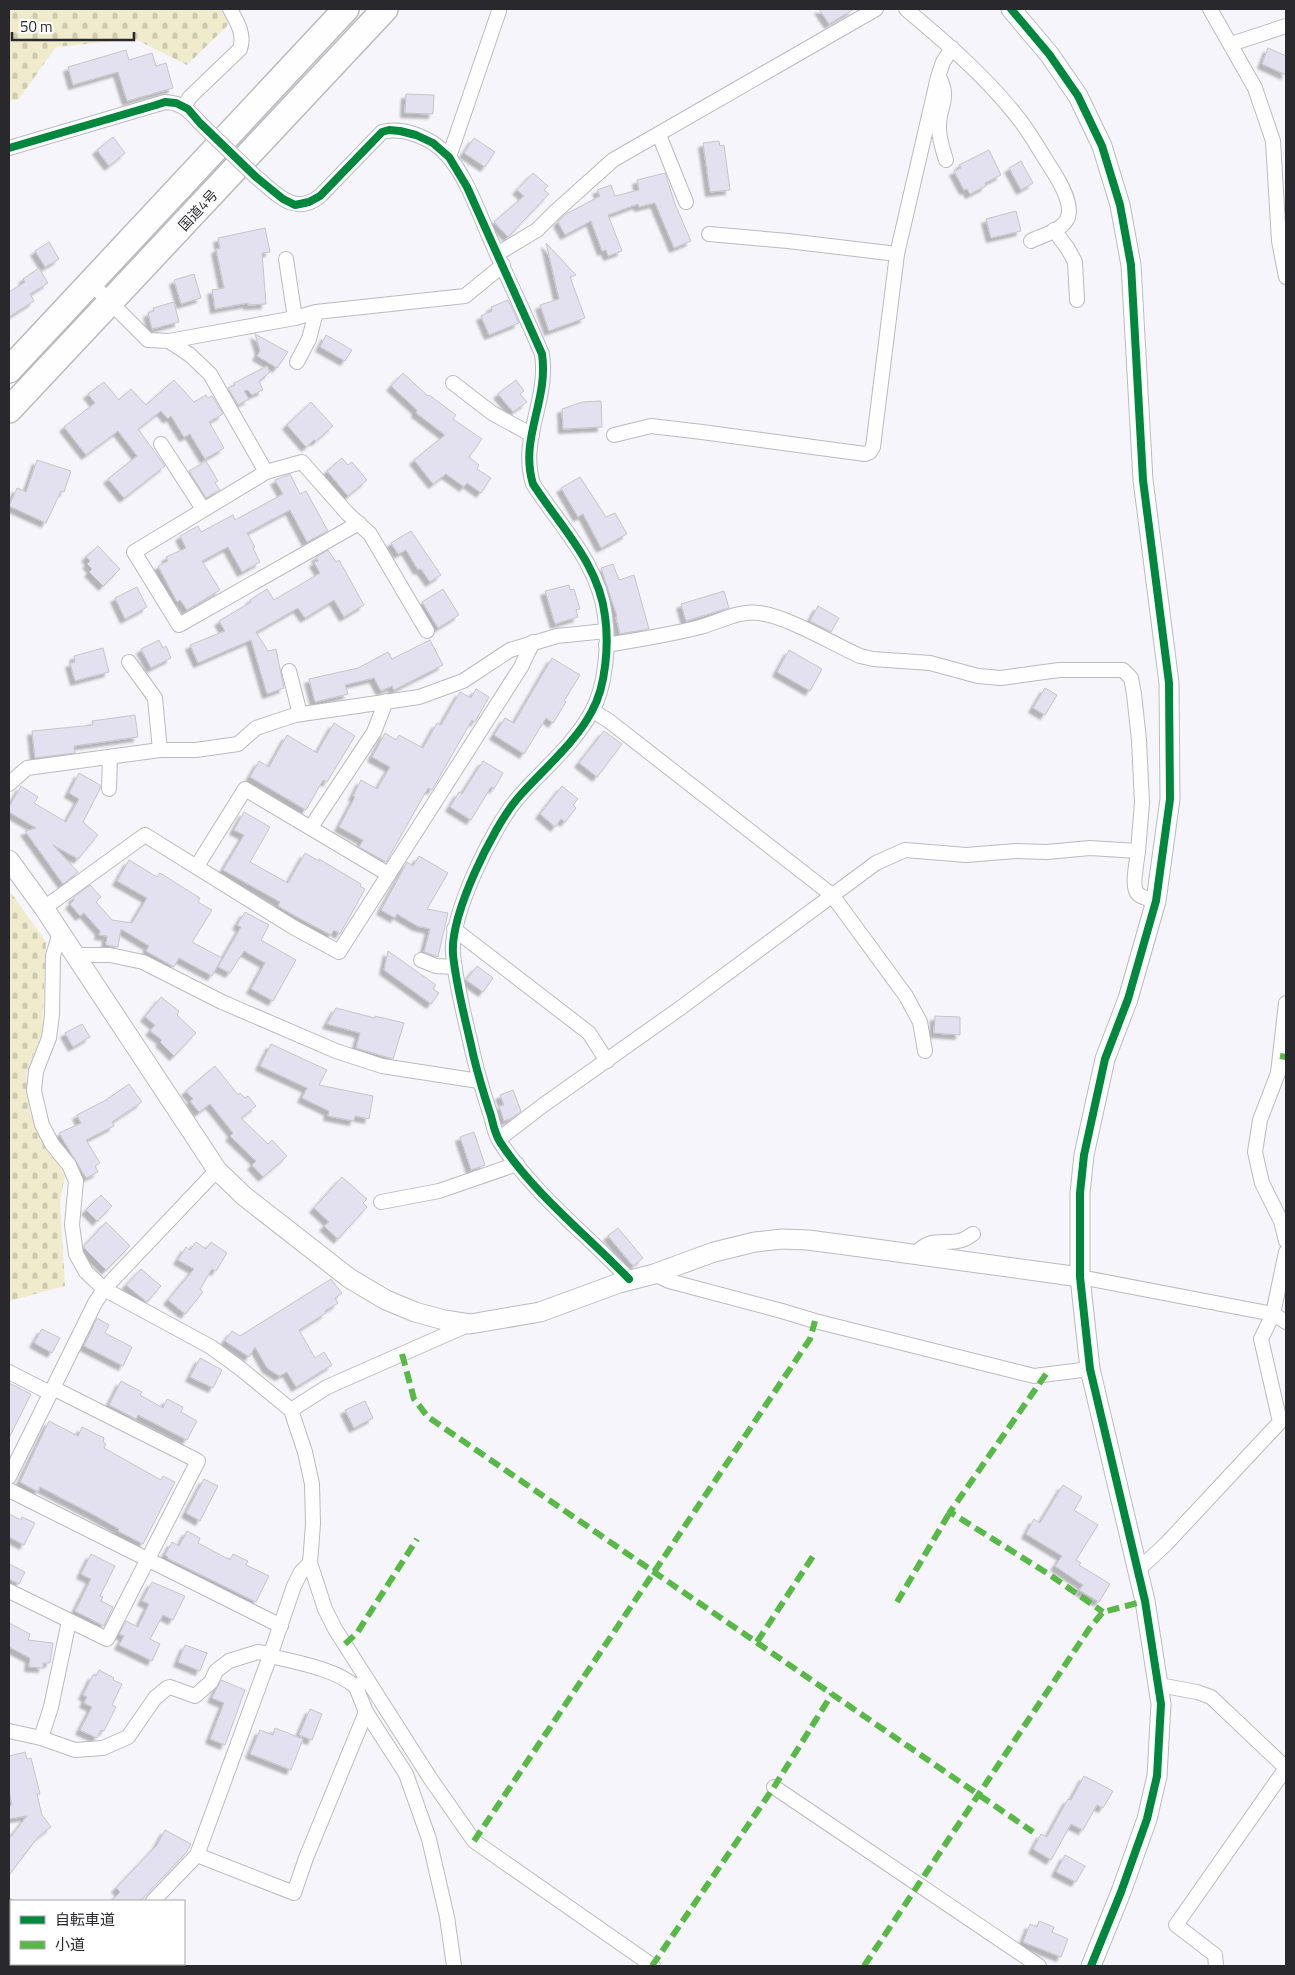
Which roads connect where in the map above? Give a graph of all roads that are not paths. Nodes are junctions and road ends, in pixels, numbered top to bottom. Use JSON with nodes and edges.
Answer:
{"nodes":[{"id":1,"x":230,"y":9,"type":"edge"},
{"id":2,"x":346,"y":9,"type":"edge"},
{"id":3,"x":385,"y":9,"type":"edge"},
{"id":4,"x":876,"y":9,"type":"edge"},
{"id":5,"x":906,"y":9,"type":"edge"},
{"id":6,"x":1011,"y":9,"type":"edge"},
{"id":7,"x":1210,"y":9,"type":"edge"},
{"id":8,"x":499,"y":11,"type":"dead end"},
{"id":9,"x":1286,"y":26,"type":"edge"},
{"id":10,"x":1231,"y":44,"type":"junction"},
{"id":11,"x":952,"y":48,"type":"junction"},
{"id":12,"x":938,"y":77,"type":"junction"},
{"id":13,"x":184,"y":106,"type":"junction"},
{"id":14,"x":659,"y":134,"type":"junction"},
{"id":15,"x":9,"y":148,"type":"edge"},
{"id":16,"x":449,"y":157,"type":"junction"},
{"id":17,"x":946,"y":160,"type":"dead end"},
{"id":18,"x":686,"y":202,"type":"dead end"},
{"id":19,"x":1054,"y":230,"type":"junction"},
{"id":20,"x":709,"y":234,"type":"dead end"},
{"id":21,"x":1031,"y":241,"type":"dead end"},
{"id":22,"x":1283,"y":242,"type":"edge"},
{"id":23,"x":897,"y":254,"type":"junction"},
{"id":24,"x":286,"y":259,"type":"dead end"},
{"id":25,"x":500,"y":260,"type":"junction"},
{"id":26,"x":1286,"y":277,"type":"edge"},
{"id":27,"x":90,"y":282,"type":"junction"},
{"id":28,"x":110,"y":300,"type":"junction"},
{"id":29,"x":1077,"y":300,"type":"dead end"},
{"id":30,"x":316,"y":312,"type":"junction"},
{"id":31,"x":295,"y":318,"type":"junction"},
{"id":32,"x":169,"y":341,"type":"junction"},
{"id":33,"x":298,"y":362,"type":"dead end"},
{"id":34,"x":9,"y":370,"type":"edge"},
{"id":35,"x":452,"y":383,"type":"dead end"},
{"id":36,"x":9,"y":410,"type":"edge"},
{"id":37,"x":532,"y":434,"type":"junction"},
{"id":38,"x":614,"y":435,"type":"dead end"},
{"id":39,"x":162,"y":444,"type":"dead end"},
{"id":40,"x":266,"y":472,"type":"junction"},
{"id":41,"x":204,"y":509,"type":"junction"},
{"id":42,"x":359,"y":524,"type":"junction"},
{"id":43,"x":427,"y":632,"type":"dead end"},
{"id":44,"x":606,"y":638,"type":"junction"},
{"id":45,"x":533,"y":642,"type":"junction"},
{"id":46,"x":129,"y":662,"type":"dead end"},
{"id":47,"x":289,"y":671,"type":"dead end"},
{"id":48,"x":386,"y":701,"type":"junction"},
{"id":49,"x":593,"y":710,"type":"junction"},
{"id":50,"x":300,"y":714,"type":"junction"},
{"id":51,"x":160,"y":750,"type":"junction"},
{"id":52,"x":110,"y":757,"type":"junction"},
{"id":53,"x":9,"y":784,"type":"edge"},
{"id":54,"x":109,"y":789,"type":"dead end"},
{"id":55,"x":311,"y":827,"type":"junction"},
{"id":56,"x":1138,"y":852,"type":"junction"},
{"id":57,"x":9,"y":860,"type":"edge"},
{"id":58,"x":197,"y":866,"type":"junction"},
{"id":59,"x":388,"y":874,"type":"junction"},
{"id":60,"x":832,"y":895,"type":"junction"},
{"id":61,"x":1156,"y":901,"type":"junction"},
{"id":62,"x":44,"y":908,"type":"junction"},
{"id":63,"x":454,"y":929,"type":"junction"},
{"id":64,"x":60,"y":932,"type":"junction"},
{"id":65,"x":74,"y":955,"type":"junction"},
{"id":66,"x":421,"y":960,"type":"dead end"},
{"id":67,"x":455,"y":967,"type":"junction"},
{"id":68,"x":1286,"y":1003,"type":"edge"},
{"id":69,"x":925,"y":1051,"type":"dead end"},
{"id":70,"x":607,"y":1060,"type":"junction"},
{"id":71,"x":479,"y":1081,"type":"junction"},
{"id":72,"x":499,"y":1140,"type":"junction"},
{"id":73,"x":517,"y":1164,"type":"junction"},
{"id":74,"x":217,"y":1170,"type":"junction"},
{"id":75,"x":382,"y":1202,"type":"dead end"},
{"id":76,"x":973,"y":1234,"type":"dead end"},
{"id":77,"x":1286,"y":1240,"type":"edge"},
{"id":78,"x":1286,"y":1252,"type":"edge"},
{"id":79,"x":915,"y":1255,"type":"junction"},
{"id":80,"x":654,"y":1274,"type":"junction"},
{"id":81,"x":1080,"y":1277,"type":"junction"},
{"id":82,"x":629,"y":1279,"type":"junction"},
{"id":83,"x":104,"y":1289,"type":"junction"},
{"id":84,"x":1273,"y":1314,"type":"junction"},
{"id":85,"x":1286,"y":1322,"type":"edge"},
{"id":86,"x":470,"y":1324,"type":"junction"},
{"id":87,"x":1090,"y":1369,"type":"junction"},
{"id":88,"x":9,"y":1372,"type":"edge"},
{"id":89,"x":52,"y":1390,"type":"junction"},
{"id":90,"x":291,"y":1410,"type":"junction"},
{"id":91,"x":9,"y":1477,"type":"edge"},
{"id":92,"x":9,"y":1490,"type":"edge"},
{"id":93,"x":148,"y":1559,"type":"junction"},
{"id":94,"x":310,"y":1563,"type":"junction"},
{"id":95,"x":1138,"y":1570,"type":"junction"},
{"id":96,"x":9,"y":1592,"type":"edge"},
{"id":97,"x":68,"y":1621,"type":"junction"},
{"id":98,"x":281,"y":1626,"type":"junction"},
{"id":99,"x":271,"y":1655,"type":"junction"},
{"id":100,"x":361,"y":1683,"type":"junction"},
{"id":101,"x":1159,"y":1685,"type":"junction"},
{"id":102,"x":366,"y":1712,"type":"junction"},
{"id":103,"x":9,"y":1731,"type":"edge"},
{"id":104,"x":41,"y":1738,"type":"junction"},
{"id":105,"x":1286,"y":1768,"type":"edge"},
{"id":106,"x":774,"y":1786,"type":"dead end"},
{"id":107,"x":197,"y":1855,"type":"junction"},
{"id":108,"x":154,"y":1900,"type":"edge"},
{"id":109,"x":454,"y":1966,"type":"edge"},
{"id":110,"x":652,"y":1966,"type":"edge"},
{"id":111,"x":1039,"y":1966,"type":"edge"},
{"id":112,"x":1091,"y":1966,"type":"edge"},
{"id":113,"x":1216,"y":1966,"type":"edge"}],
"edges":[{"from":1,"to":13,"type":"street"},
{"from":2,"to":27,"type":"highway"},
{"from":3,"to":28,"type":"highway","name":"国道4号"},
{"from":4,"to":14,"type":"street"},
{"from":5,"to":11,"type":"street"},
{"from":6,"to":61,"type":"street"},
{"from":7,"to":10,"type":"street"},
{"from":8,"to":16,"type":"street"},
{"from":9,"to":10,"type":"street"},
{"from":10,"to":22,"type":"street"},
{"from":11,"to":12,"type":"street"},
{"from":11,"to":19,"type":"street"},
{"from":12,"to":17,"type":"street"},
{"from":12,"to":23,"type":"street"},
{"from":13,"to":15,"type":"street"},
{"from":13,"to":16,"type":"street","bridge":true},
{"from":14,"to":18,"type":"street"},
{"from":14,"to":25,"type":"street"},
{"from":16,"to":25,"type":"street"},
{"from":19,"to":21,"type":"street"},
{"from":19,"to":29,"type":"street"},
{"from":20,"to":23,"type":"street"},
{"from":22,"to":26,"type":"street"},
{"from":23,"to":38,"type":"street"},
{"from":24,"to":31,"type":"street"},
{"from":25,"to":30,"type":"street"},
{"from":25,"to":37,"type":"street"},
{"from":27,"to":28,"type":"street"},
{"from":27,"to":34,"type":"highway"},
{"from":28,"to":32,"type":"street"},
{"from":28,"to":36,"type":"highway","name":"国道4号"},
{"from":30,"to":31,"type":"street"},
{"from":30,"to":33,"type":"street"},
{"from":31,"to":32,"type":"street"},
{"from":32,"to":40,"type":"street"},
{"from":35,"to":37,"type":"street"},
{"from":37,"to":44,"type":"street"},
{"from":39,"to":41,"type":"street"},
{"from":40,"to":41,"type":"street"},
{"from":40,"to":42,"type":"street"},
{"from":41,"to":42,"type":"street"},
{"from":42,"to":43,"type":"street"},
{"from":44,"to":45,"type":"street"},
{"from":44,"to":49,"type":"street"},
{"from":44,"to":56,"type":"street"},
{"from":45,"to":48,"type":"street"},
{"from":45,"to":59,"type":"street"},
{"from":46,"to":51,"type":"street"},
{"from":47,"to":50,"type":"street"},
{"from":48,"to":50,"type":"street"},
{"from":48,"to":55,"type":"street"},
{"from":49,"to":60,"type":"street"},
{"from":49,"to":63,"type":"street"},
{"from":50,"to":51,"type":"street"},
{"from":51,"to":52,"type":"street"},
{"from":52,"to":53,"type":"street"},
{"from":52,"to":54,"type":"street"},
{"from":55,"to":58,"type":"street"},
{"from":55,"to":59,"type":"street"},
{"from":56,"to":60,"type":"street"},
{"from":56,"to":61,"type":"street"},
{"from":57,"to":62,"type":"street"},
{"from":58,"to":59,"type":"street"},
{"from":58,"to":62,"type":"street"},
{"from":60,"to":69,"type":"street"},
{"from":60,"to":70,"type":"street"},
{"from":61,"to":81,"type":"street"},
{"from":62,"to":64,"type":"street"},
{"from":63,"to":67,"type":"street"},
{"from":63,"to":70,"type":"street"},
{"from":64,"to":65,"type":"street"},
{"from":64,"to":83,"type":"street"},
{"from":65,"to":71,"type":"street"},
{"from":65,"to":74,"type":"street"},
{"from":66,"to":67,"type":"street"},
{"from":67,"to":71,"type":"street"},
{"from":68,"to":77,"type":"street"},
{"from":70,"to":72,"type":"street"},
{"from":71,"to":72,"type":"street"},
{"from":72,"to":73,"type":"street"},
{"from":73,"to":75,"type":"street"},
{"from":73,"to":82,"type":"street"},
{"from":74,"to":83,"type":"street"},
{"from":74,"to":86,"type":"street"},
{"from":76,"to":79,"type":"street"},
{"from":78,"to":84,"type":"street"},
{"from":79,"to":80,"type":"street"},
{"from":79,"to":81,"type":"street"},
{"from":80,"to":82,"type":"street"},
{"from":80,"to":87,"type":"street"},
{"from":81,"to":84,"type":"street"},
{"from":81,"to":87,"type":"street"},
{"from":82,"to":86,"type":"street"},
{"from":83,"to":89,"type":"street"},
{"from":83,"to":90,"type":"street"},
{"from":84,"to":85,"type":"street"},
{"from":84,"to":95,"type":"street"},
{"from":86,"to":90,"type":"street"},
{"from":87,"to":95,"type":"street"},
{"from":88,"to":89,"type":"street"},
{"from":89,"to":91,"type":"street"},
{"from":89,"to":93,"type":"street"},
{"from":90,"to":94,"type":"street"},
{"from":92,"to":93,"type":"street"},
{"from":93,"to":97,"type":"street"},
{"from":93,"to":98,"type":"street"},
{"from":94,"to":98,"type":"street"},
{"from":94,"to":100,"type":"street"},
{"from":95,"to":101,"type":"street"},
{"from":96,"to":97,"type":"street"},
{"from":97,"to":104,"type":"street"},
{"from":98,"to":99,"type":"street"},
{"from":99,"to":100,"type":"street"},
{"from":99,"to":104,"type":"street"},
{"from":99,"to":107,"type":"street"},
{"from":100,"to":102,"type":"street"},
{"from":100,"to":110,"type":"street"},
{"from":101,"to":105,"type":"street"},
{"from":101,"to":112,"type":"street"},
{"from":102,"to":107,"type":"street"},
{"from":102,"to":109,"type":"street"},
{"from":103,"to":104,"type":"street"},
{"from":105,"to":113,"type":"street"},
{"from":106,"to":111,"type":"street"},
{"from":107,"to":108,"type":"street"}]}
